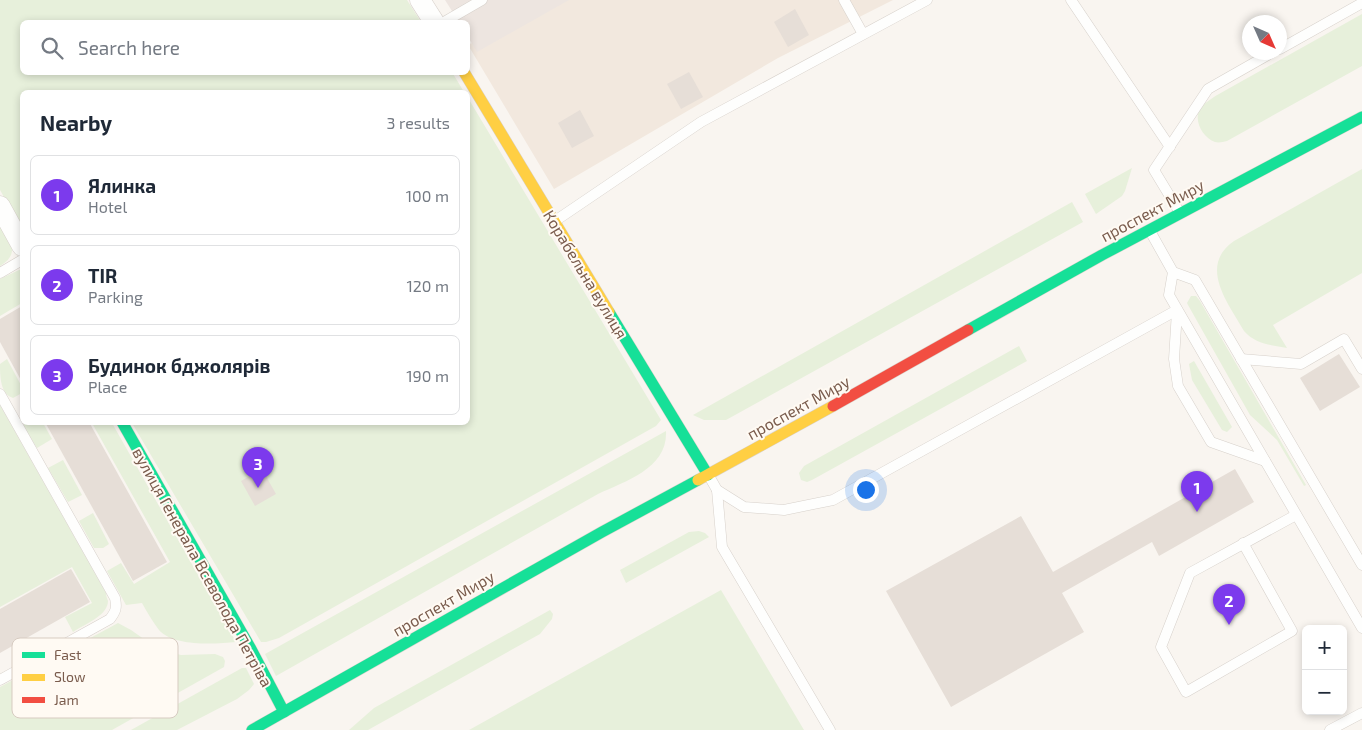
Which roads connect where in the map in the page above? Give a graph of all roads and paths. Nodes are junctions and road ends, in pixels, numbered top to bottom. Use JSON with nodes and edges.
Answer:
{"nodes":[{"id":1,"x":420,"y":0,"type":"edge"},
{"id":2,"x":482,"y":0,"type":"edge"},
{"id":3,"x":844,"y":0,"type":"edge"},
{"id":4,"x":927,"y":0,"type":"edge"},
{"id":5,"x":1071,"y":0,"type":"edge"},
{"id":6,"x":1362,"y":3,"type":"edge"},
{"id":7,"x":433,"y":20,"type":"edge"},
{"id":8,"x":447,"y":20,"type":"edge"},
{"id":9,"x":863,"y":34,"type":"junction"},
{"id":10,"x":1287,"y":45,"type":"edge"},
{"id":11,"x":1259,"y":60,"type":"edge"},
{"id":12,"x":466,"y":75,"type":"edge"},
{"id":13,"x":1362,"y":118,"type":"edge"},
{"id":14,"x":1170,"y":147,"type":"junction"},
{"id":15,"x":0,"y":206,"type":"edge"},
{"id":16,"x":1180,"y":213,"type":"junction"},
{"id":17,"x":554,"y":222,"type":"junction"},
{"id":18,"x":1150,"y":230,"type":"junction"},
{"id":19,"x":20,"y":242,"type":"edge"},
{"id":20,"x":20,"y":261,"type":"edge"},
{"id":21,"x":1173,"y":272,"type":"junction"},
{"id":22,"x":0,"y":273,"type":"edge"},
{"id":23,"x":1177,"y":310,"type":"junction"},
{"id":24,"x":1241,"y":360,"type":"junction"},
{"id":25,"x":1362,"y":369,"type":"edge"},
{"id":26,"x":0,"y":394,"type":"edge"},
{"id":27,"x":124,"y":425,"type":"edge"},
{"id":28,"x":1265,"y":462,"type":"junction"},
{"id":29,"x":708,"y":475,"type":"junction"},
{"id":30,"x":717,"y":490,"type":"junction"},
{"id":31,"x":1296,"y":515,"type":"junction"},
{"id":32,"x":1244,"y":543,"type":"junction"},
{"id":33,"x":1362,"y":565,"type":"edge"},
{"id":34,"x":1362,"y":628,"type":"edge"},
{"id":35,"x":76,"y":638,"type":"edge"},
{"id":36,"x":12,"y":673,"type":"edge"},
{"id":37,"x":0,"y":680,"type":"edge"},
{"id":38,"x":284,"y":712,"type":"junction"},
{"id":39,"x":1362,"y":713,"type":"edge"},
{"id":40,"x":252,"y":730,"type":"edge"},
{"id":41,"x":830,"y":730,"type":"edge"},
{"id":42,"x":1330,"y":730,"type":"edge"}],
"edges":[{"from":1,"to":7,"type":"street"},
{"from":2,"to":8,"type":"lane"},
{"from":3,"to":9,"type":"lane"},
{"from":4,"to":9,"type":"lane"},
{"from":5,"to":14,"type":"lane"},
{"from":6,"to":10,"type":"lane"},
{"from":9,"to":17,"type":"lane"},
{"from":11,"to":14,"type":"lane"},
{"from":12,"to":17,"type":"main road","name":"Корабельна вулиця"},
{"from":13,"to":16,"type":"main road","name":"проспект Миру"},
{"from":14,"to":16,"type":"lane"},
{"from":15,"to":19,"type":"street"},
{"from":16,"to":18,"type":"main road","name":"проспект Миру"},
{"from":17,"to":29,"type":"main road","name":"Корабельна вулиця"},
{"from":18,"to":21,"type":"lane"},
{"from":18,"to":29,"type":"main road","name":"проспект Миру"},
{"from":20,"to":22,"type":"lane"},
{"from":21,"to":23,"type":"lane"},
{"from":21,"to":24,"type":"lane"},
{"from":23,"to":28,"type":"lane"},
{"from":23,"to":28,"type":"lane"},
{"from":23,"to":30,"type":"lane"},
{"from":24,"to":25,"type":"lane"},
{"from":24,"to":33,"type":"lane"},
{"from":26,"to":35,"type":"lane"},
{"from":27,"to":38,"type":"main road","name":"вулиця Генерала Всеволода Петріва"},
{"from":28,"to":31,"type":"lane"},
{"from":29,"to":30,"type":"lane"},
{"from":29,"to":38,"type":"main road","name":"проспект Миру"},
{"from":30,"to":41,"type":"lane"},
{"from":31,"to":32,"type":"lane"},
{"from":31,"to":34,"type":"lane"},
{"from":32,"to":32,"type":"lane"},
{"from":36,"to":37,"type":"lane"},
{"from":38,"to":40,"type":"main road","name":"проспект Миру"},
{"from":39,"to":42,"type":"lane"}]}
